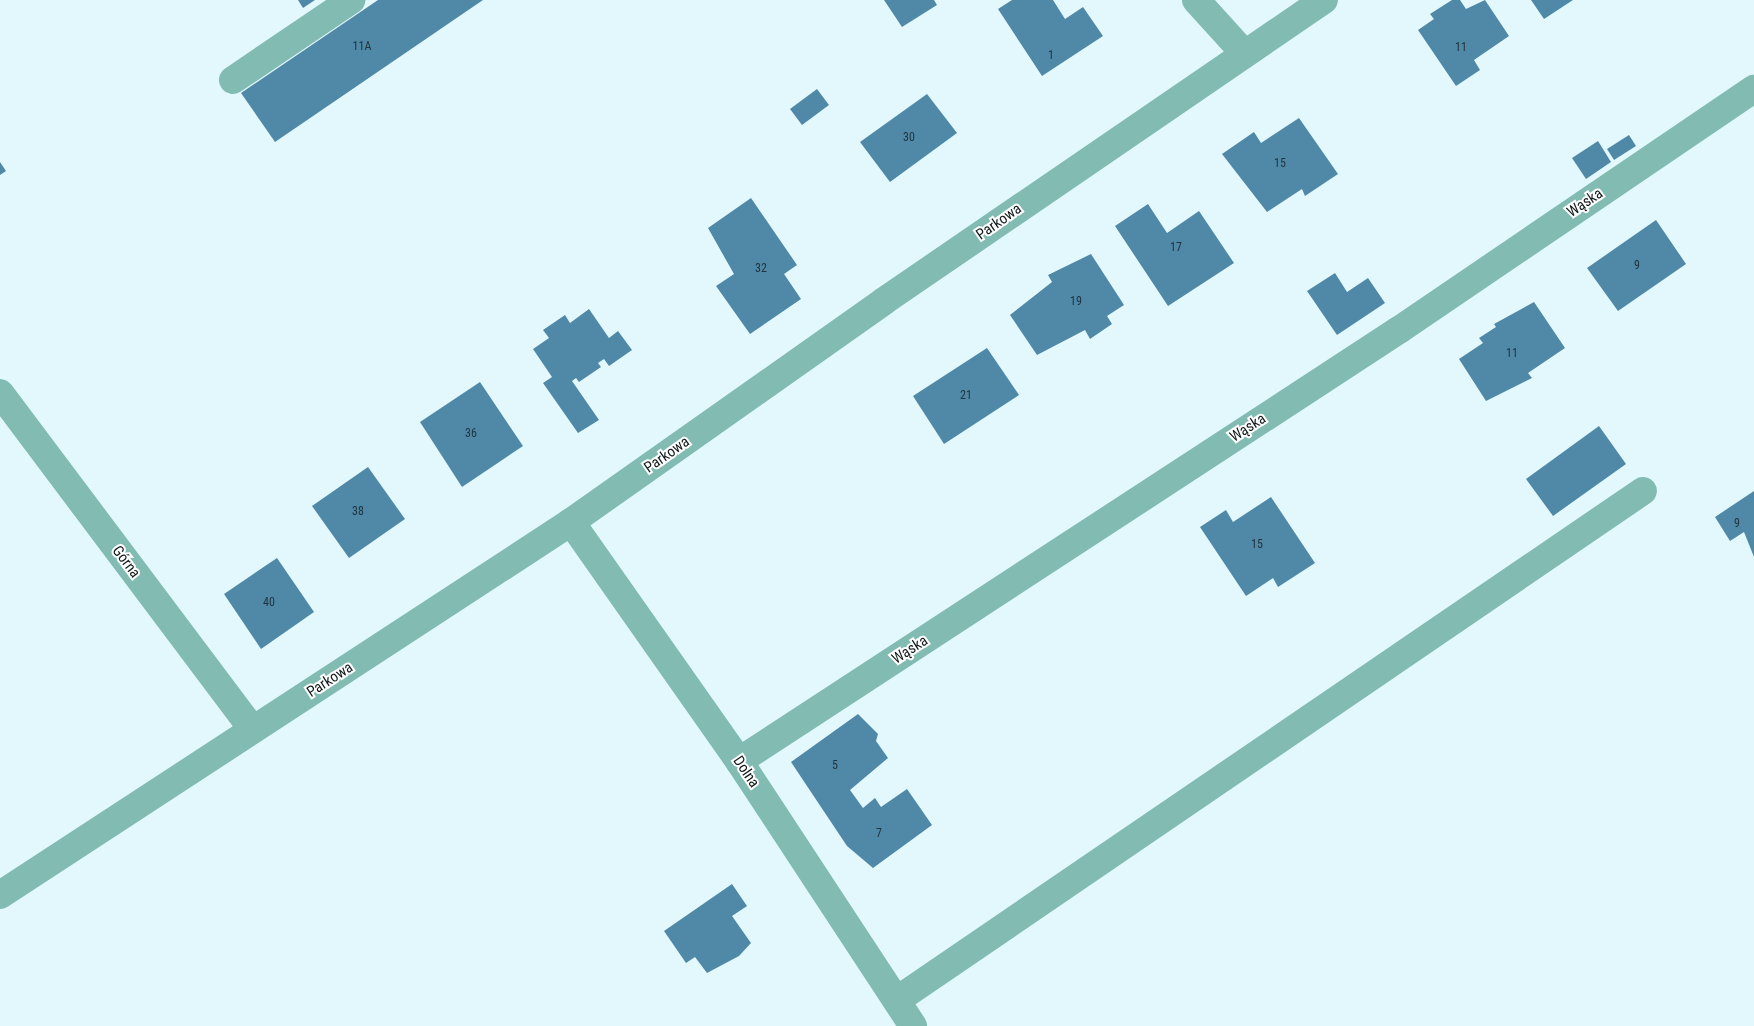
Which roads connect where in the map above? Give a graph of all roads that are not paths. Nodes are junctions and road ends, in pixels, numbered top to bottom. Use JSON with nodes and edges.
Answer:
{"nodes":[{"id":1,"x":351,"y":0,"type":"edge"},
{"id":2,"x":1196,"y":0,"type":"edge"},
{"id":3,"x":1324,"y":0,"type":"edge"},
{"id":4,"x":1244,"y":53,"type":"junction"},
{"id":5,"x":233,"y":80,"type":"dead end"},
{"id":6,"x":1754,"y":89,"type":"edge"},
{"id":7,"x":0,"y":394,"type":"edge"},
{"id":8,"x":1644,"y":491,"type":"dead end"},
{"id":9,"x":571,"y":522,"type":"junction"},
{"id":10,"x":253,"y":730,"type":"junction"},
{"id":11,"x":739,"y":761,"type":"junction"},
{"id":12,"x":0,"y":895,"type":"edge"},
{"id":13,"x":897,"y":1000,"type":"junction"},
{"id":14,"x":913,"y":1026,"type":"edge"}],
"edges":[{"from":1,"to":5,"type":"street"},
{"from":2,"to":4,"type":"street"},
{"from":3,"to":4,"type":"street","name":"Parkowa"},
{"from":4,"to":9,"type":"street","name":"Parkowa"},
{"from":6,"to":11,"type":"street","name":"Wąska"},
{"from":7,"to":10,"type":"street","name":"Górna"},
{"from":8,"to":13,"type":"street"},
{"from":9,"to":10,"type":"street","name":"Parkowa"},
{"from":9,"to":11,"type":"street","name":"Dolna"},
{"from":10,"to":12,"type":"street","name":"Parkowa"},
{"from":11,"to":13,"type":"street","name":"Dolna"},
{"from":13,"to":14,"type":"street","name":"Dolna"}]}
